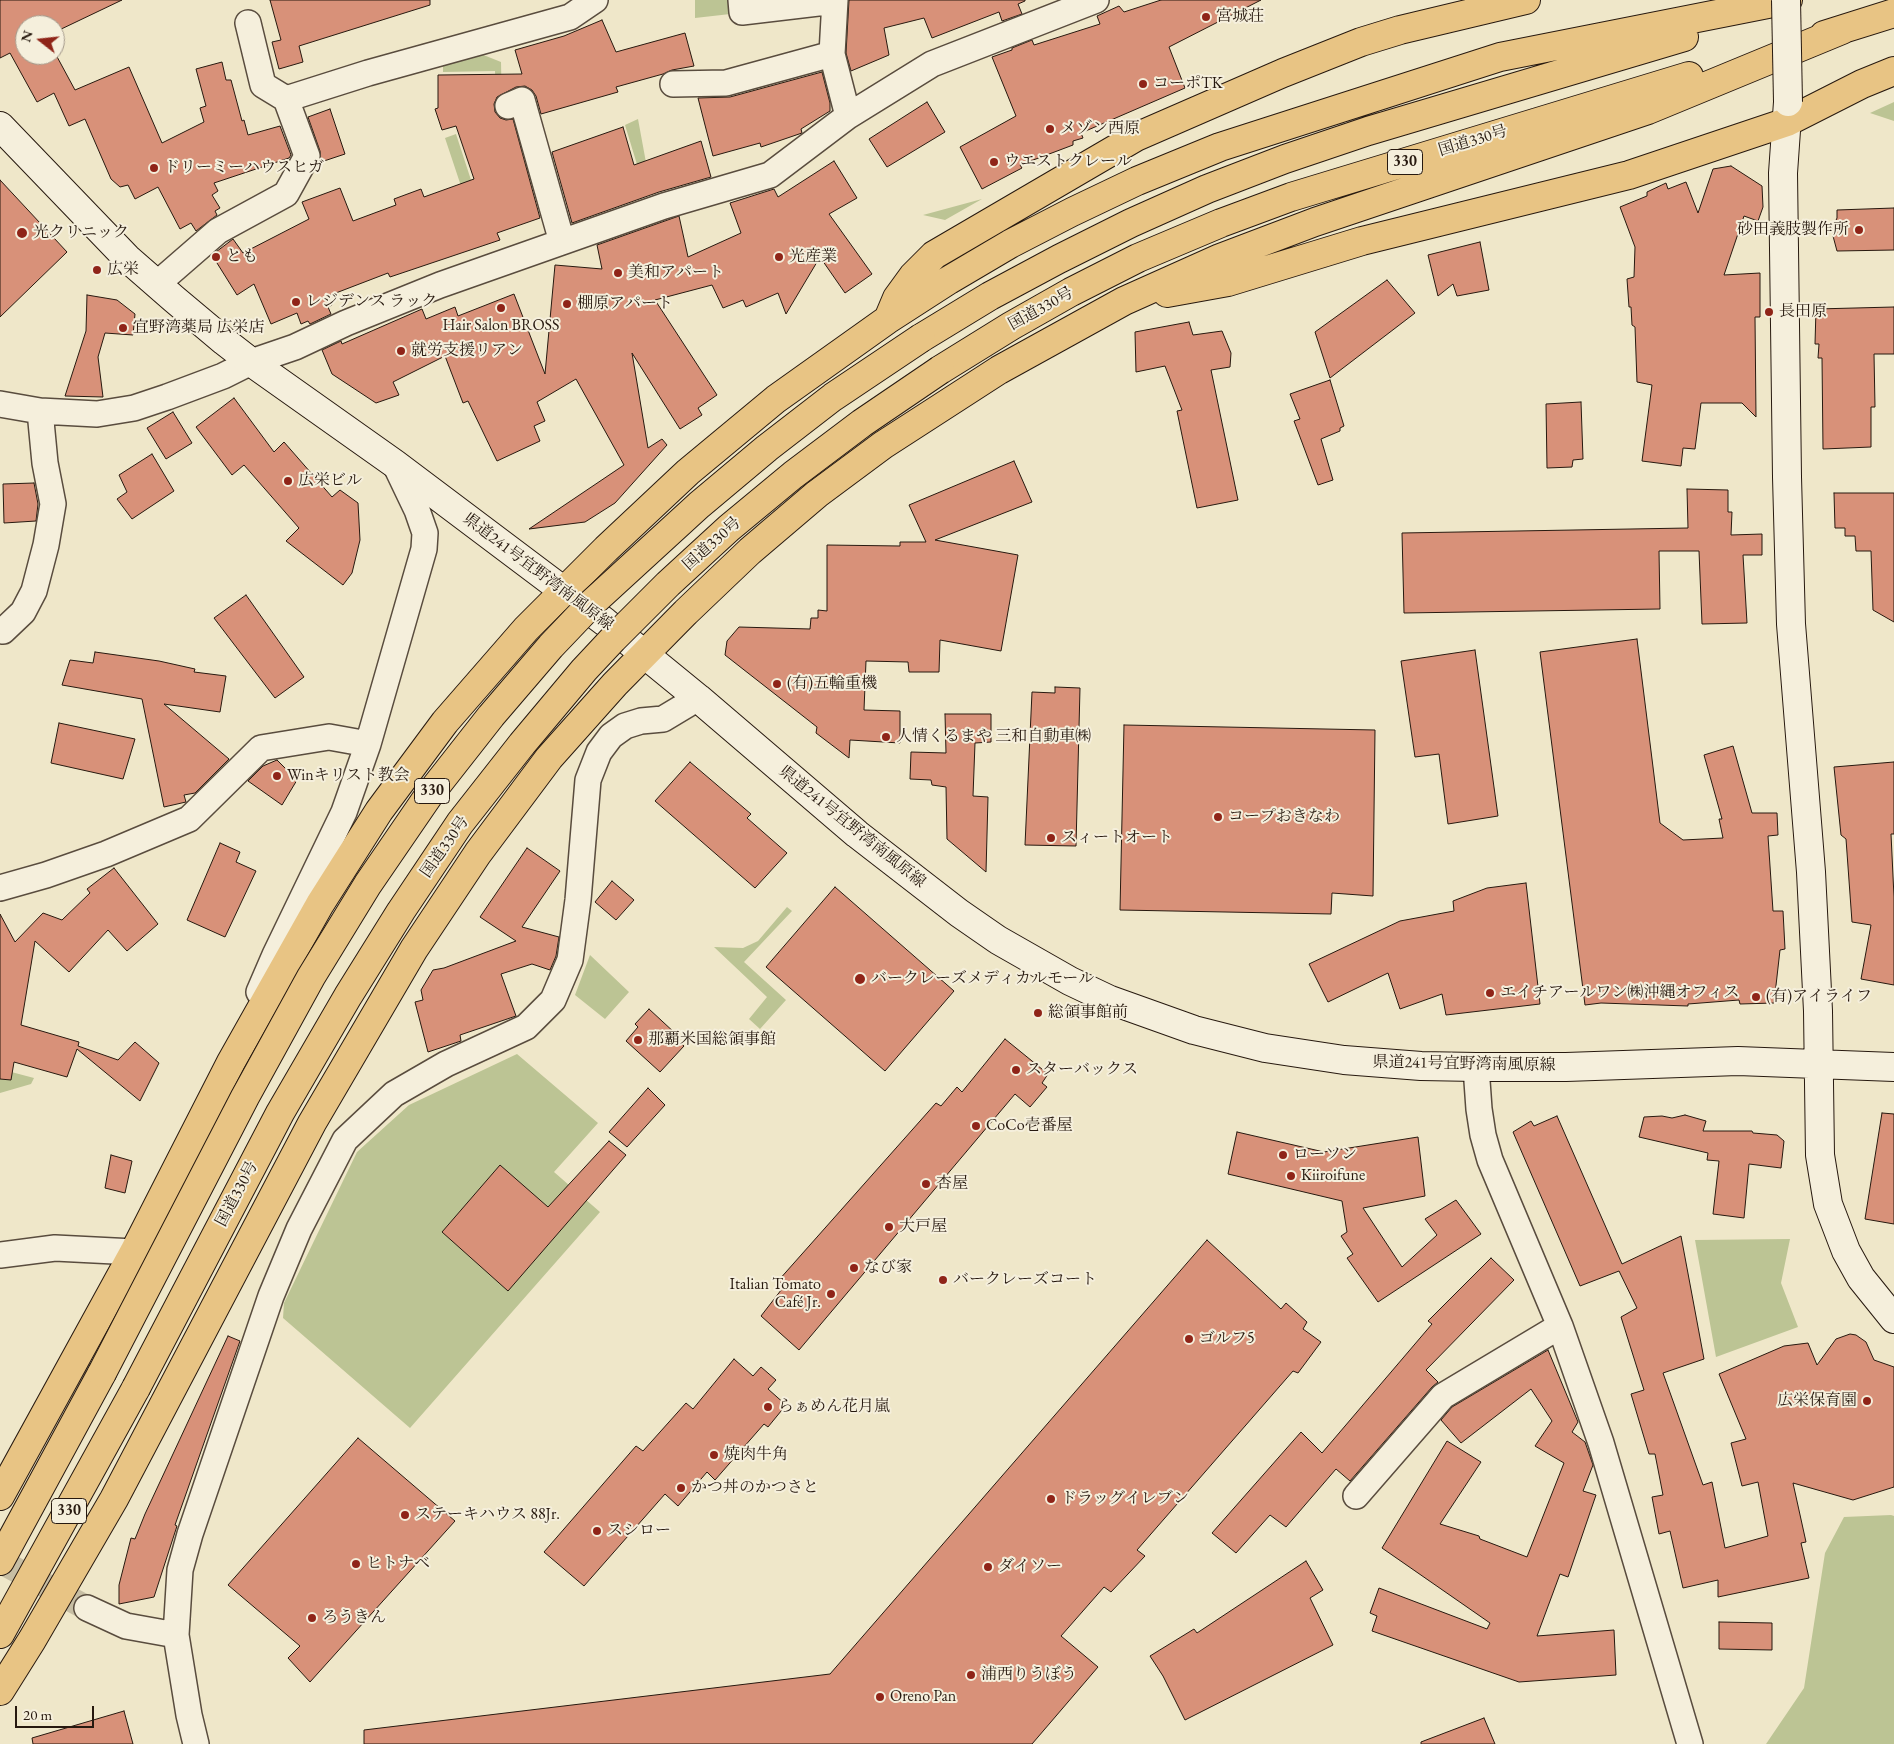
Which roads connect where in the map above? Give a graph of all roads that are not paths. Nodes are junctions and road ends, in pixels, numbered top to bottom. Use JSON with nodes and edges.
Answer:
{"nodes":[{"id":1,"x":595,"y":0,"type":"edge"},
{"id":2,"x":741,"y":0,"type":"edge"},
{"id":3,"x":1096,"y":0,"type":"edge"},
{"id":4,"x":1526,"y":0,"type":"edge"},
{"id":5,"x":1787,"y":0,"type":"edge"},
{"id":6,"x":1806,"y":0,"type":"edge"},
{"id":7,"x":835,"y":1,"type":"edge"},
{"id":8,"x":1894,"y":13,"type":"edge"},
{"id":9,"x":248,"y":23,"type":"dead end"},
{"id":10,"x":1842,"y":30,"type":"junction"},
{"id":11,"x":832,"y":54,"type":"junction"},
{"id":12,"x":1894,"y":71,"type":"edge"},
{"id":13,"x":674,"y":84,"type":"dead end"},
{"id":14,"x":286,"y":99,"type":"junction"},
{"id":15,"x":508,"y":106,"type":"dead end"},
{"id":16,"x":1788,"y":112,"type":"junction"},
{"id":17,"x":848,"y":116,"type":"junction"},
{"id":18,"x":0,"y":126,"type":"edge"},
{"id":19,"x":562,"y":242,"type":"junction"},
{"id":20,"x":157,"y":284,"type":"junction"},
{"id":21,"x":1124,"y":301,"type":"junction"},
{"id":22,"x":887,"y":320,"type":"junction"},
{"id":23,"x":251,"y":362,"type":"junction"},
{"id":24,"x":0,"y":404,"type":"edge"},
{"id":25,"x":40,"y":411,"type":"junction"},
{"id":26,"x":395,"y":464,"type":"junction"},
{"id":27,"x":563,"y":591,"type":"junction"},
{"id":28,"x":3,"y":631,"type":"dead end"},
{"id":29,"x":645,"y":654,"type":"junction"},
{"id":30,"x":698,"y":698,"type":"junction"},
{"id":31,"x":368,"y":744,"type":"junction"},
{"id":32,"x":0,"y":888,"type":"edge"},
{"id":33,"x":230,"y":1062,"type":"junction"},
{"id":34,"x":1819,"y":1063,"type":"junction"},
{"id":35,"x":1476,"y":1067,"type":"junction"},
{"id":36,"x":1894,"y":1067,"type":"edge"},
{"id":37,"x":134,"y":1252,"type":"junction"},
{"id":38,"x":0,"y":1255,"type":"edge"},
{"id":39,"x":1894,"y":1319,"type":"edge"},
{"id":40,"x":1560,"y":1326,"type":"junction"},
{"id":41,"x":0,"y":1496,"type":"edge"},
{"id":42,"x":1356,"y":1496,"type":"dead end"},
{"id":43,"x":0,"y":1561,"type":"edge"},
{"id":44,"x":87,"y":1608,"type":"tunnel mouth"},
{"id":45,"x":0,"y":1634,"type":"edge"},
{"id":46,"x":176,"y":1635,"type":"junction"},
{"id":47,"x":0,"y":1691,"type":"edge"},
{"id":48,"x":196,"y":1744,"type":"edge"},
{"id":49,"x":1690,"y":1744,"type":"edge"}],
"edges":[{"from":1,"to":14,"type":"street"},
{"from":2,"to":7,"type":"street"},
{"from":3,"to":17,"type":"street"},
{"from":4,"to":22,"type":"highway"},
{"from":5,"to":16,"type":"main road","bridge":true},
{"from":5,"to":22,"type":"highway"},
{"from":6,"to":43,"type":"highway","number":"330","bridge":true},
{"from":7,"to":11,"type":"street"},
{"from":8,"to":10,"type":"highway","name":"国道330号","number":"330"},
{"from":9,"to":14,"type":"street"},
{"from":10,"to":21,"type":"highway"},
{"from":10,"to":45,"type":"highway","name":"国道330号","number":"330","bridge":true},
{"from":11,"to":13,"type":"street"},
{"from":11,"to":17,"type":"street"},
{"from":12,"to":16,"type":"highway"},
{"from":14,"to":20,"type":"street"},
{"from":15,"to":19,"type":"street"},
{"from":16,"to":21,"type":"highway"},
{"from":16,"to":34,"type":"main road"},
{"from":17,"to":19,"type":"street"},
{"from":18,"to":20,"type":"main road","name":"県道241号宜野湾南風原線"},
{"from":19,"to":23,"type":"street"},
{"from":20,"to":23,"type":"main road","name":"県道241号宜野湾南風原線"},
{"from":21,"to":29,"type":"highway"},
{"from":22,"to":27,"type":"highway"},
{"from":23,"to":25,"type":"street"},
{"from":23,"to":26,"type":"main road","name":"県道241号宜野湾南風原線"},
{"from":24,"to":25,"type":"street"},
{"from":25,"to":28,"type":"street"},
{"from":26,"to":27,"type":"main road","name":"県道241号宜野湾南風原線"},
{"from":26,"to":31,"type":"street"},
{"from":27,"to":29,"type":"main road","name":"県道241号宜野湾南風原線"},
{"from":27,"to":33,"type":"highway"},
{"from":29,"to":30,"type":"main road","name":"県道241号宜野湾南風原線"},
{"from":29,"to":47,"type":"highway"},
{"from":30,"to":35,"type":"main road","name":"県道241号宜野湾南風原線"},
{"from":30,"to":46,"type":"street"},
{"from":31,"to":32,"type":"street"},
{"from":31,"to":33,"type":"street"},
{"from":33,"to":37,"type":"highway"},
{"from":34,"to":35,"type":"main road","name":"県道241号宜野湾南風原線"},
{"from":34,"to":36,"type":"main road","name":"県道241号宜野湾南風原線"},
{"from":34,"to":39,"type":"main road"},
{"from":35,"to":40,"type":"street"},
{"from":37,"to":38,"type":"street"},
{"from":37,"to":41,"type":"highway"},
{"from":40,"to":42,"type":"street"},
{"from":40,"to":49,"type":"street"},
{"from":44,"to":46,"type":"street"},
{"from":46,"to":48,"type":"street"}]}
